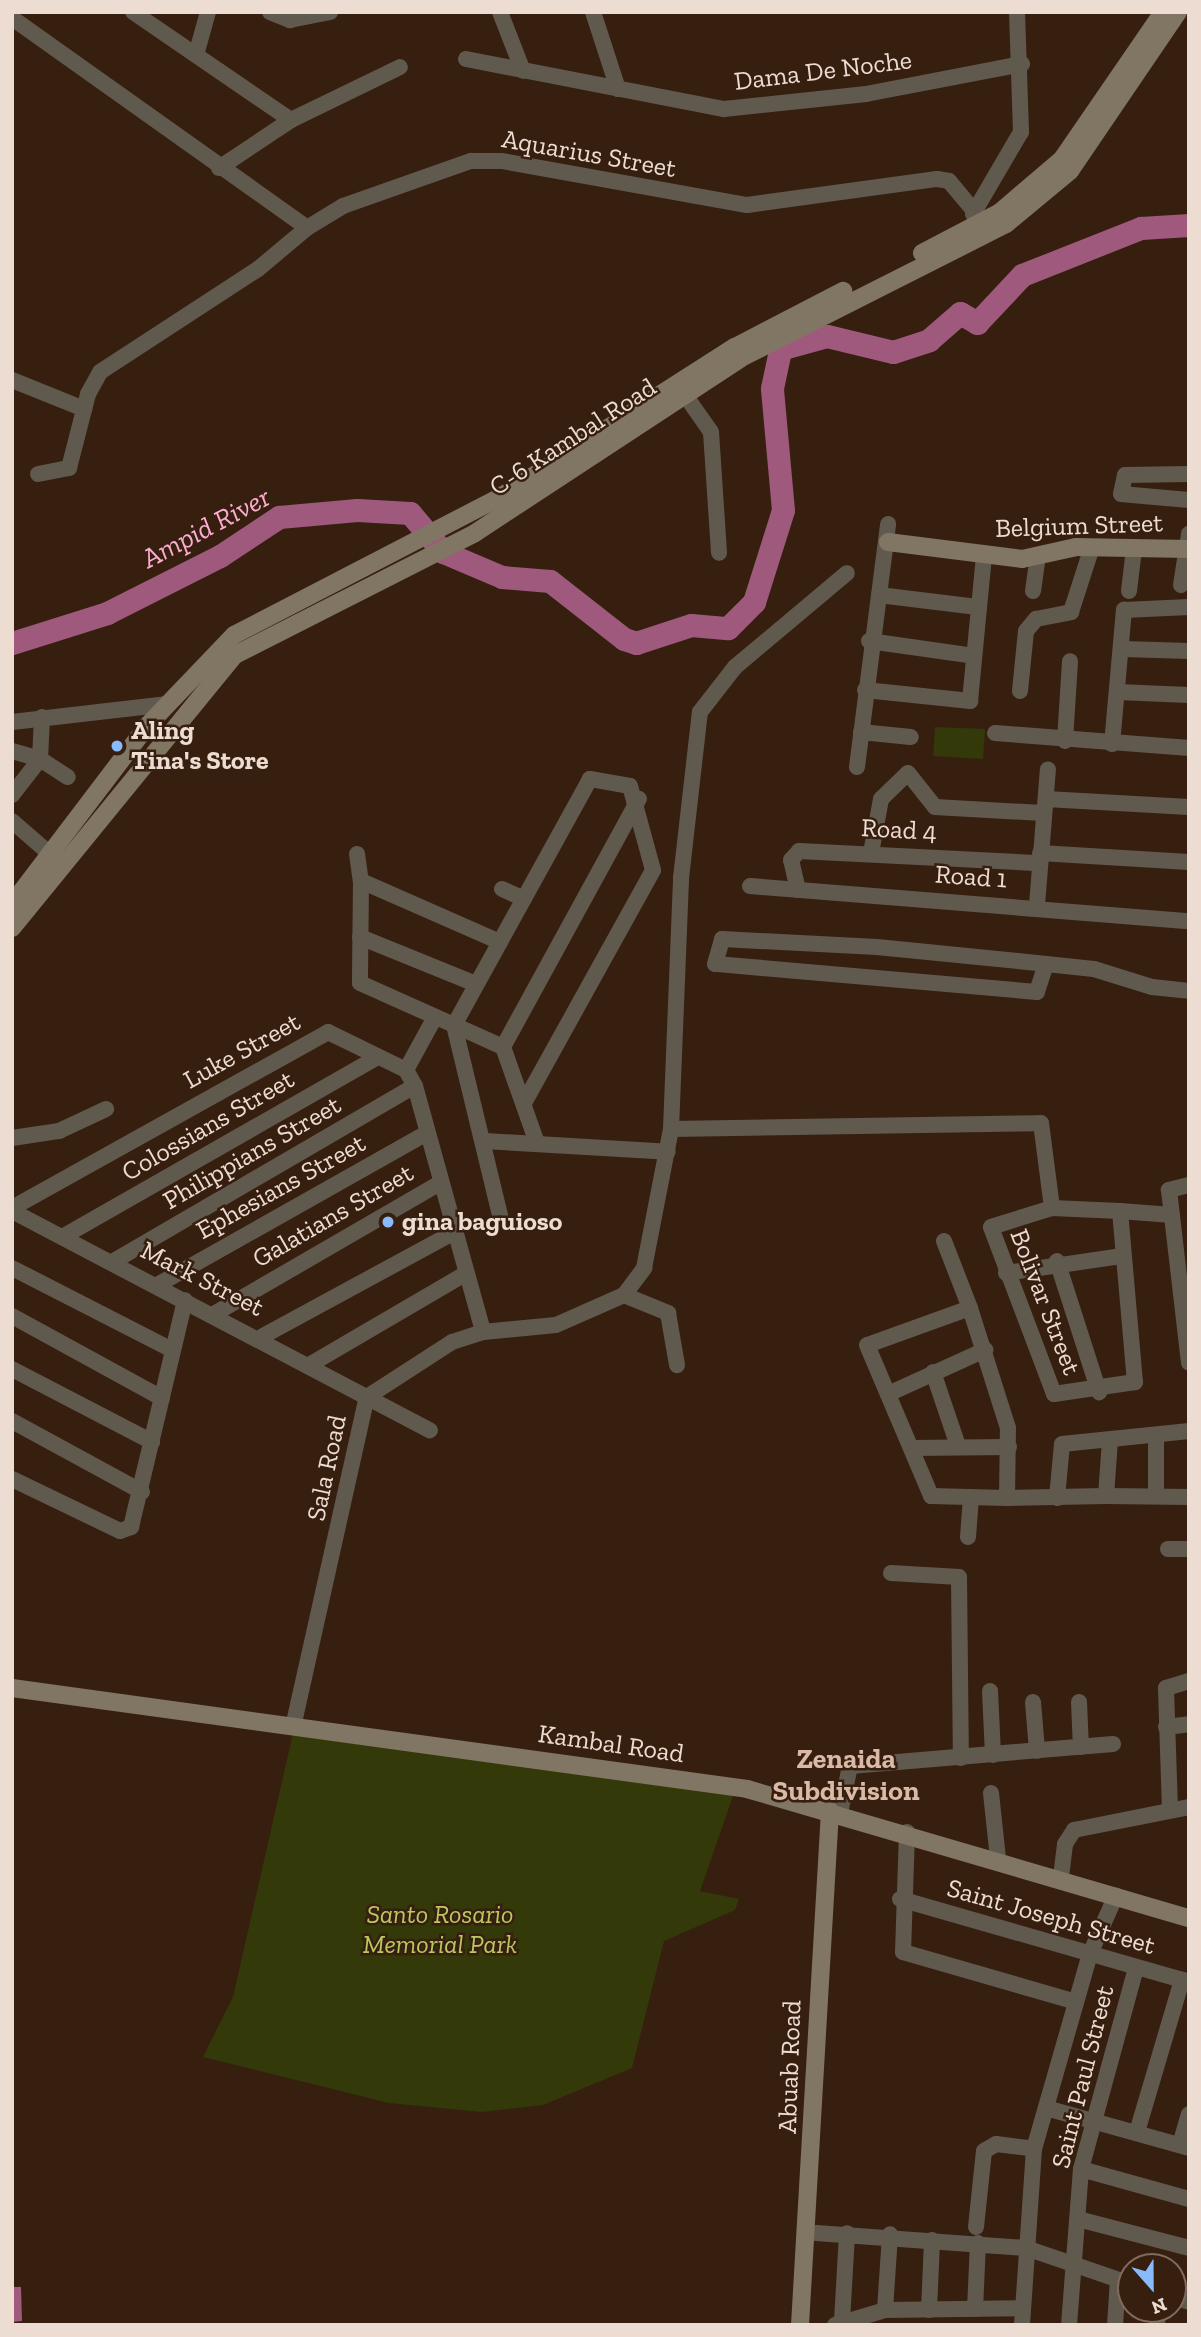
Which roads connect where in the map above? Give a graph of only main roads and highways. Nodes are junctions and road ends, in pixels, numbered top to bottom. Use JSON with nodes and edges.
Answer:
{"nodes":[{"id":1,"x":1163,"y":12,"type":"edge"},
{"id":2,"x":1178,"y":12,"type":"edge"},
{"id":3,"x":977,"y":234,"type":"junction"},
{"id":4,"x":681,"y":388,"type":"junction"},
{"id":5,"x":888,"y":533,"type":"road end"},
{"id":6,"x":1188,"y":544,"type":"edge"},
{"id":7,"x":362,"y":578,"type":"junction"},
{"id":8,"x":56,"y":860,"type":"junction"},
{"id":9,"x":12,"y":904,"type":"edge"},
{"id":10,"x":12,"y":928,"type":"edge"},
{"id":11,"x":12,"y":1688,"type":"edge"},
{"id":12,"x":835,"y":1812,"type":"junction"},
{"id":13,"x":1189,"y":1918,"type":"edge"},
{"id":14,"x":800,"y":2325,"type":"edge"}],
"edges":[{"from":1,"to":3,"type":"main road","name":"C-6 Kambal Road"},
{"from":2,"to":3,"type":"main road","name":"C-6 Kambal Road"},
{"from":3,"to":4,"type":"main road","name":"C-6 Kambal Road"},
{"from":4,"to":7,"type":"main road","name":"C-6 Kambal Road"},
{"from":4,"to":7,"type":"main road","name":"C-6 Kambal Road"},
{"from":5,"to":6,"type":"main road","name":"Belgium Street"},
{"from":7,"to":8,"type":"main road","name":"C-6 Kambal Road"},
{"from":7,"to":8,"type":"main road","name":"C-6 Kambal Road"},
{"from":8,"to":9,"type":"main road","name":"C-6 Kambal Road"},
{"from":8,"to":10,"type":"main road","name":"C-6 Kambal Road"},
{"from":11,"to":12,"type":"main road","name":"Kambal Road"},
{"from":12,"to":13,"type":"main road","name":"Kambal Road"},
{"from":12,"to":14,"type":"main road","name":"Abuab Road"}]}
